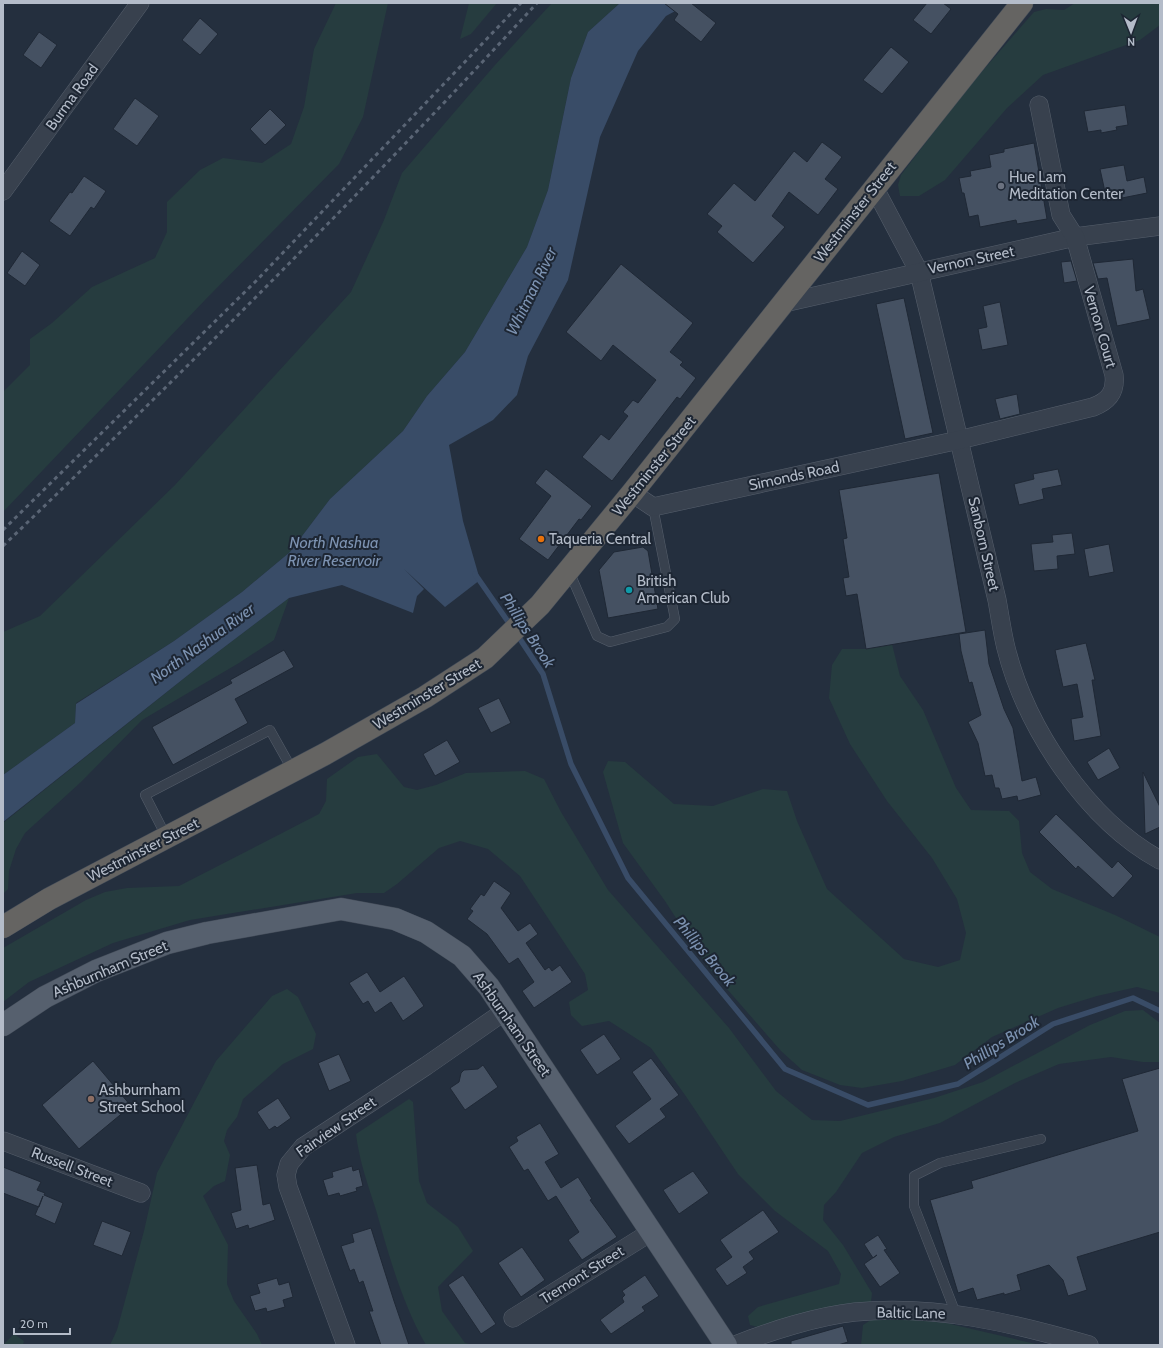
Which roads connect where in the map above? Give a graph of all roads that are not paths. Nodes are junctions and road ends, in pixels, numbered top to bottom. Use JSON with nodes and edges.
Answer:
{"nodes":[{"id":1,"x":140,"y":3,"type":"edge"},
{"id":2,"x":1022,"y":3,"type":"edge"},
{"id":3,"x":1039,"y":105,"type":"dead end"},
{"id":4,"x":874,"y":187,"type":"junction"},
{"id":5,"x":3,"y":191,"type":"edge"},
{"id":6,"x":1160,"y":226,"type":"edge"},
{"id":7,"x":1075,"y":238,"type":"junction"},
{"id":8,"x":919,"y":272,"type":"junction"},
{"id":9,"x":784,"y":303,"type":"junction"},
{"id":10,"x":959,"y":440,"type":"junction"},
{"id":11,"x":632,"y":493,"type":"junction"},
{"id":12,"x":653,"y":506,"type":"junction"},
{"id":13,"x":568,"y":571,"type":"junction"},
{"id":14,"x":293,"y":771,"type":"junction"},
{"id":15,"x":167,"y":838,"type":"junction"},
{"id":16,"x":1160,"y":860,"type":"edge"},
{"id":17,"x":3,"y":926,"type":"edge"},
{"id":18,"x":505,"y":1011,"type":"junction"},
{"id":19,"x":3,"y":1025,"type":"edge"},
{"id":20,"x":1041,"y":1139,"type":"dead end"},
{"id":21,"x":3,"y":1141,"type":"edge"},
{"id":22,"x":141,"y":1193,"type":"dead end"},
{"id":23,"x":651,"y":1232,"type":"junction"},
{"id":24,"x":956,"y":1314,"type":"junction"},
{"id":25,"x":513,"y":1318,"type":"dead end"},
{"id":26,"x":346,"y":1345,"type":"edge"},
{"id":27,"x":726,"y":1345,"type":"edge"},
{"id":28,"x":735,"y":1345,"type":"edge"},
{"id":29,"x":1089,"y":1345,"type":"edge"}],
"edges":[{"from":1,"to":5,"type":"street","name":"Burma Road"},
{"from":2,"to":4,"type":"highway","name":"Westminster Street"},
{"from":3,"to":7,"type":"street","name":"Vernon Court"},
{"from":4,"to":8,"type":"street","name":"Sanborn Street"},
{"from":4,"to":9,"type":"highway","name":"Westminster Street"},
{"from":6,"to":7,"type":"street","name":"Vernon Street"},
{"from":7,"to":8,"type":"street","name":"Vernon Street"},
{"from":7,"to":10,"type":"street","name":"Vernon Court"},
{"from":8,"to":9,"type":"street","name":"Vernon Street"},
{"from":8,"to":10,"type":"street","name":"Sanborn Street"},
{"from":9,"to":11,"type":"highway","name":"Westminster Street"},
{"from":10,"to":12,"type":"street","name":"Simonds Road"},
{"from":10,"to":16,"type":"street","name":"Sanborn Street"},
{"from":11,"to":12,"type":"street"},
{"from":11,"to":13,"type":"highway","name":"Westminster Street"},
{"from":12,"to":13,"type":"lane"},
{"from":13,"to":14,"type":"highway","name":"Westminster Street"},
{"from":14,"to":15,"type":"highway","name":"Westminster Street"},
{"from":14,"to":15,"type":"lane"},
{"from":15,"to":17,"type":"highway","name":"Westminster Street"},
{"from":18,"to":19,"type":"main road","name":"Ashburnham Street"},
{"from":18,"to":23,"type":"main road","name":"Ashburnham Street"},
{"from":18,"to":26,"type":"street","name":"Fairview Street"},
{"from":20,"to":24,"type":"lane"},
{"from":21,"to":22,"type":"street","name":"Russell Street"},
{"from":23,"to":25,"type":"street","name":"Tremont Street"},
{"from":23,"to":27,"type":"main road","name":"Ashburnham Street"},
{"from":24,"to":28,"type":"street","name":"Baltic Lane"},
{"from":24,"to":29,"type":"street","name":"Baltic Lane"}]}
